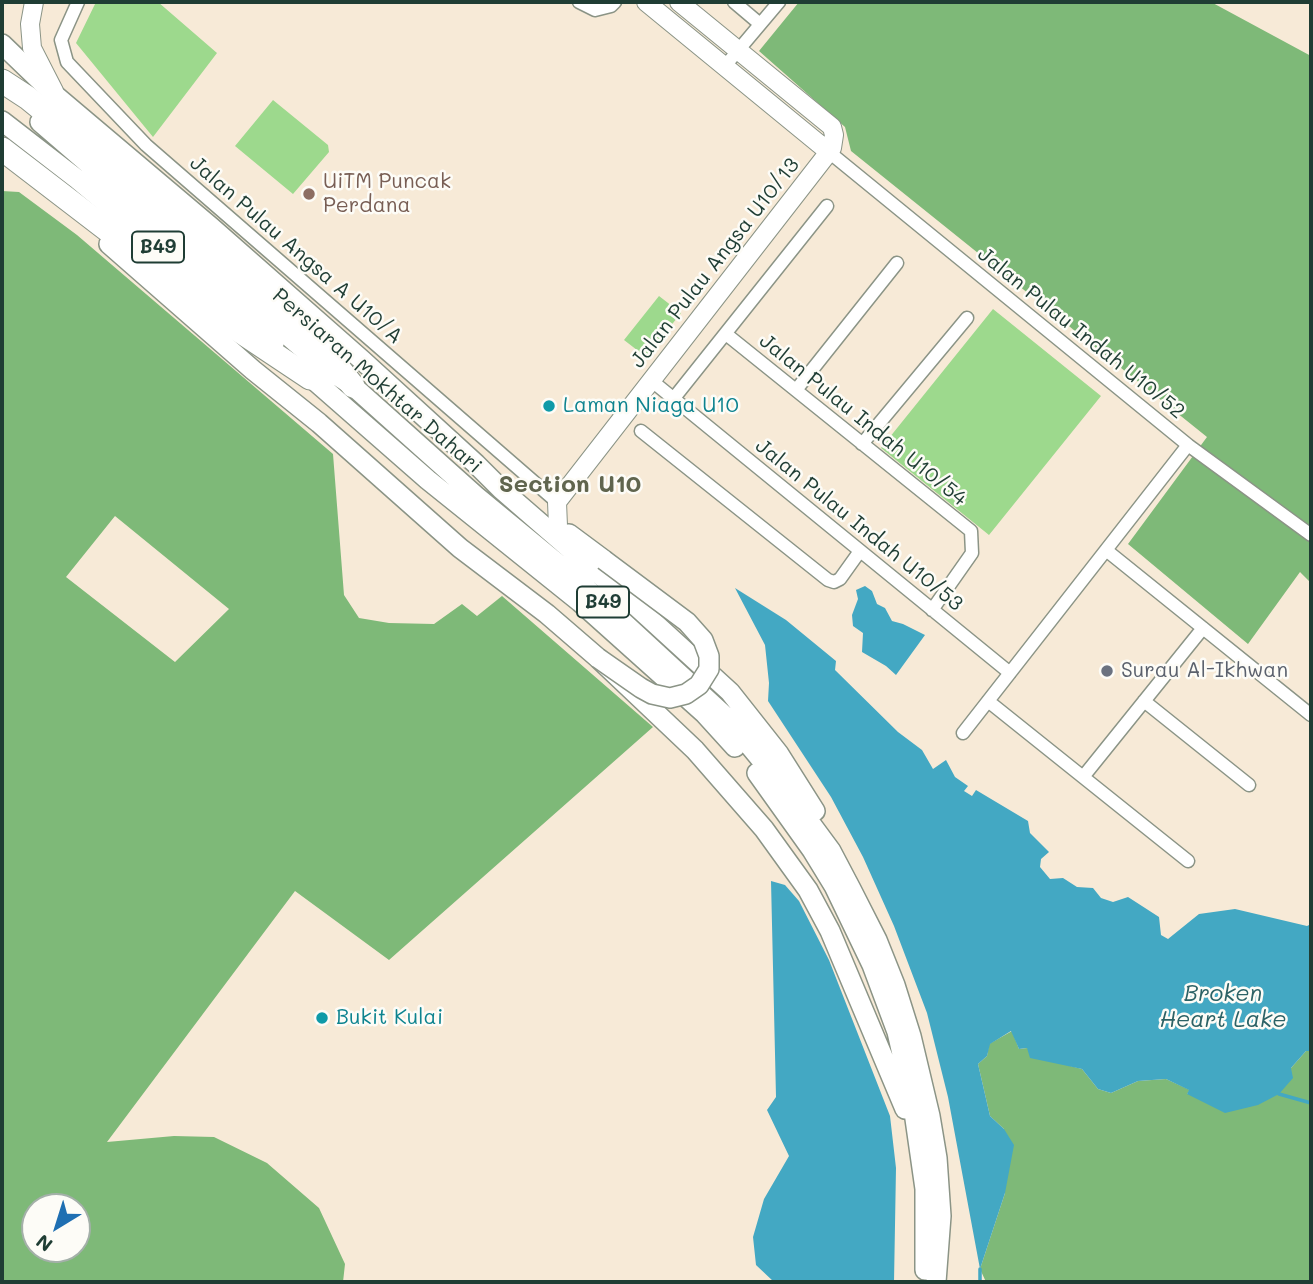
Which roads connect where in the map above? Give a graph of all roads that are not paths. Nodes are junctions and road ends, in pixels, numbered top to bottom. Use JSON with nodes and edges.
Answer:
{"nodes":[{"id":1,"x":34,"y":2,"type":"edge"},
{"id":2,"x":78,"y":2,"type":"edge"},
{"id":3,"x":579,"y":2,"type":"edge"},
{"id":4,"x":615,"y":2,"type":"edge"},
{"id":5,"x":646,"y":2,"type":"edge"},
{"id":6,"x":679,"y":2,"type":"edge"},
{"id":7,"x":779,"y":2,"type":"edge"},
{"id":8,"x":739,"y":3,"type":"edge"},
{"id":9,"x":760,"y":24,"type":"junction"},
{"id":10,"x":2,"y":44,"type":"edge"},
{"id":11,"x":738,"y":51,"type":"junction"},
{"id":12,"x":725,"y":66,"type":"junction"},
{"id":13,"x":2,"y":81,"type":"edge"},
{"id":14,"x":2,"y":90,"type":"edge"},
{"id":15,"x":56,"y":96,"type":"junction"},
{"id":16,"x":2,"y":121,"type":"edge"},
{"id":17,"x":2,"y":149,"type":"edge"},
{"id":18,"x":829,"y":152,"type":"junction"},
{"id":19,"x":2,"y":155,"type":"edge"},
{"id":20,"x":2,"y":161,"type":"edge"},
{"id":21,"x":28,"y":176,"type":"junction"},
{"id":22,"x":827,"y":206,"type":"dead end"},
{"id":23,"x":897,"y":263,"type":"dead end"},
{"id":24,"x":967,"y":318,"type":"dead end"},
{"id":25,"x":726,"y":334,"type":"junction"},
{"id":26,"x":310,"y":378,"type":"junction"},
{"id":27,"x":652,"y":381,"type":"junction"},
{"id":28,"x":353,"y":386,"type":"junction"},
{"id":29,"x":796,"y":390,"type":"junction"},
{"id":30,"x":674,"y":398,"type":"junction"},
{"id":31,"x":641,"y":430,"type":"dead end"},
{"id":32,"x":862,"y":443,"type":"junction"},
{"id":33,"x":1188,"y":445,"type":"junction"},
{"id":34,"x":476,"y":464,"type":"junction"},
{"id":35,"x":557,"y":502,"type":"junction"},
{"id":36,"x":558,"y":526,"type":"junction"},
{"id":37,"x":1311,"y":535,"type":"edge"},
{"id":38,"x":1106,"y":550,"type":"junction"},
{"id":39,"x":860,"y":551,"type":"junction"},
{"id":40,"x":932,"y":610,"type":"junction"},
{"id":41,"x":1203,"y":628,"type":"junction"},
{"id":42,"x":598,"y":658,"type":"junction"},
{"id":43,"x":1010,"y":673,"type":"junction"},
{"id":44,"x":988,"y":701,"type":"junction"},
{"id":45,"x":1144,"y":701,"type":"junction"},
{"id":46,"x":1311,"y":715,"type":"edge"},
{"id":47,"x":963,"y":733,"type":"dead end"},
{"id":48,"x":1083,"y":777,"type":"junction"},
{"id":49,"x":1249,"y":785,"type":"dead end"},
{"id":50,"x":831,"y":851,"type":"junction"},
{"id":51,"x":1188,"y":861,"type":"dead end"},
{"id":52,"x":921,"y":1156,"type":"junction"},
{"id":53,"x":925,"y":1282,"type":"edge"},
{"id":54,"x":936,"y":1282,"type":"edge"}],
"edges":[{"from":1,"to":15,"type":"street"},
{"from":2,"to":35,"type":"street","name":"Jalan Pulau Angsa A U10/A"},
{"from":3,"to":4,"type":"street"},
{"from":5,"to":12,"type":"street"},
{"from":6,"to":11,"type":"street"},
{"from":7,"to":9,"type":"street"},
{"from":8,"to":9,"type":"street"},
{"from":9,"to":11,"type":"street"},
{"from":10,"to":15,"type":"main road","number":"B49"},
{"from":11,"to":12,"type":"street"},
{"from":11,"to":18,"type":"street","name":"Jalan Pulau Angsa U10/13"},
{"from":12,"to":18,"type":"street"},
{"from":13,"to":28,"type":"highway"},
{"from":14,"to":28,"type":"main road","name":"Persiaran Mokhtar Dahari","number":"B49"},
{"from":15,"to":34,"type":"main road","number":"B49"},
{"from":16,"to":26,"type":"main road","name":"Persiaran Mokhtar Dahari","number":"B49"},
{"from":17,"to":26,"type":"highway"},
{"from":18,"to":27,"type":"street","name":"Jalan Pulau Angsa U10/13"},
{"from":18,"to":33,"type":"street","name":"Jalan Pulau Indah U10/52"},
{"from":19,"to":21,"type":"main road"},
{"from":20,"to":21,"type":"street"},
{"from":21,"to":42,"type":"main road"},
{"from":22,"to":25,"type":"street"},
{"from":23,"to":29,"type":"street"},
{"from":24,"to":32,"type":"street"},
{"from":25,"to":29,"type":"street","name":"Jalan Pulau Indah U10/54"},
{"from":25,"to":30,"type":"street"},
{"from":26,"to":52,"type":"main road","name":"Persiaran Mokhtar Dahari","number":"B49"},
{"from":27,"to":30,"type":"street","name":"Jalan Pulau Indah U10/53"},
{"from":27,"to":35,"type":"street","name":"Jalan Pulau Angsa U10/13"},
{"from":28,"to":50,"type":"main road","name":"Persiaran Mokhtar Dahari","number":"B49"},
{"from":29,"to":32,"type":"street","name":"Jalan Pulau Indah U10/54"},
{"from":30,"to":39,"type":"street","name":"Jalan Pulau Indah U10/53"},
{"from":31,"to":39,"type":"street"},
{"from":32,"to":40,"type":"street","name":"Jalan Pulau Indah U10/54"},
{"from":33,"to":37,"type":"street"},
{"from":33,"to":38,"type":"street","name":"Jalan Pulau Indah U10/52"},
{"from":34,"to":36,"type":"main road"},
{"from":34,"to":50,"type":"main road","number":"B49"},
{"from":35,"to":36,"type":"street"},
{"from":36,"to":42,"type":"main road","bridge":true},
{"from":38,"to":41,"type":"street"},
{"from":38,"to":43,"type":"street","name":"Jalan Pulau Indah U10/52"},
{"from":39,"to":40,"type":"street","name":"Jalan Pulau Indah U10/53"},
{"from":40,"to":43,"type":"street","name":"Jalan Pulau Indah U10/53"},
{"from":41,"to":45,"type":"street"},
{"from":41,"to":46,"type":"street"},
{"from":42,"to":52,"type":"main road"},
{"from":43,"to":44,"type":"street","name":"Jalan Pulau Indah U10/52"},
{"from":44,"to":47,"type":"street","name":"Jalan Pulau Indah U10/52"},
{"from":44,"to":48,"type":"street"},
{"from":45,"to":48,"type":"street"},
{"from":45,"to":49,"type":"street"},
{"from":48,"to":51,"type":"street"},
{"from":50,"to":54,"type":"main road","name":"Persiaran Mokhtar Dahari","number":"B49"},
{"from":52,"to":53,"type":"main road","name":"Persiaran Mokhtar Dahari","number":"B49"}]}
